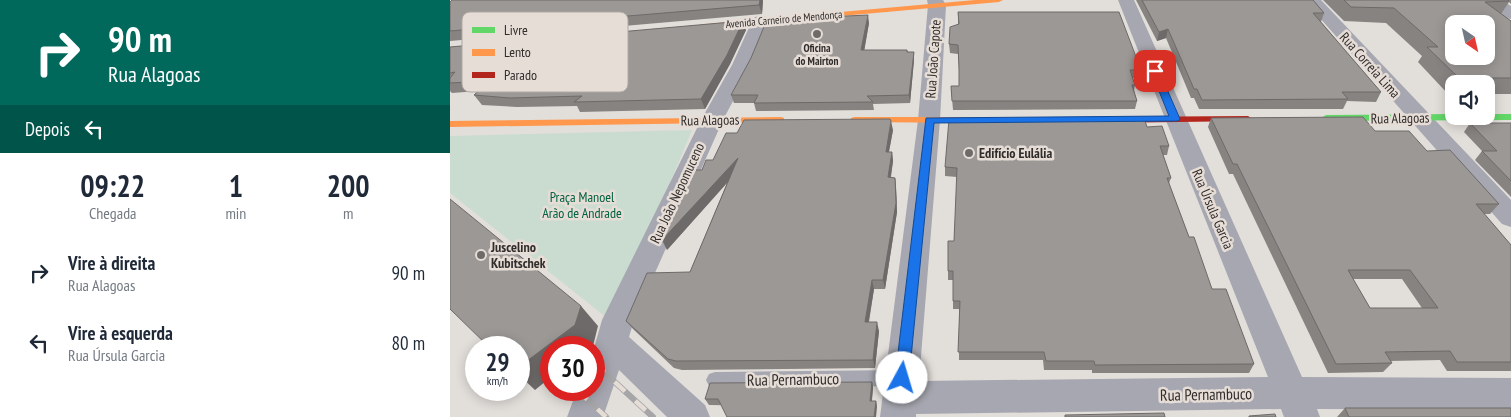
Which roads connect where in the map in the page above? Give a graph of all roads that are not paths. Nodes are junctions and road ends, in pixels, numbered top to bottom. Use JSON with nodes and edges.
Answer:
{"nodes":[{"id":1,"x":999,"y":0,"type":"edge"},
{"id":2,"x":1126,"y":0,"type":"edge"},
{"id":3,"x":1312,"y":0,"type":"edge"},
{"id":4,"x":1491,"y":0,"type":"edge"},
{"id":5,"x":936,"y":2,"type":"edge"},
{"id":6,"x":1511,"y":14,"type":"edge"},
{"id":7,"x":761,"y":21,"type":"junction"},
{"id":8,"x":694,"y":27,"type":"edge"},
{"id":9,"x":1511,"y":117,"type":"edge"},
{"id":10,"x":1318,"y":118,"type":"edge"},
{"id":11,"x":1419,"y":118,"type":"junction"},
{"id":12,"x":1175,"y":119,"type":"junction"},
{"id":13,"x":1258,"y":119,"type":"edge"},
{"id":14,"x":712,"y":120,"type":"junction"},
{"id":15,"x":794,"y":120,"type":"edge"},
{"id":16,"x":842,"y":120,"type":"edge"},
{"id":17,"x":929,"y":120,"type":"junction"},
{"id":18,"x":1000,"y":120,"type":"edge"},
{"id":19,"x":1097,"y":120,"type":"edge"},
{"id":20,"x":450,"y":124,"type":"edge"},
{"id":21,"x":1511,"y":217,"type":"edge"},
{"id":22,"x":612,"y":342,"type":"junction"},
{"id":23,"x":715,"y":380,"type":"dead end"},
{"id":24,"x":1511,"y":394,"type":"edge"},
{"id":25,"x":900,"y":397,"type":"edge"},
{"id":26,"x":1297,"y":405,"type":"edge"},
{"id":27,"x":585,"y":417,"type":"edge"},
{"id":28,"x":692,"y":417,"type":"edge"}],
"edges":[{"from":1,"to":5,"type":"street","name":"Avenida Carneiro de Mendonça"},
{"from":2,"to":12,"type":"street","name":"Rua Úrsula Garcia"},
{"from":3,"to":11,"type":"street","name":"Rua Correia Lima"},
{"from":4,"to":6,"type":"street"},
{"from":5,"to":7,"type":"street","name":"Avenida Carneiro de Mendonça"},
{"from":5,"to":17,"type":"street","name":"Rua João Capote"},
{"from":7,"to":8,"type":"street","name":"Avenida Carneiro de Mendonça"},
{"from":7,"to":14,"type":"street","name":"Rua João Nepomuceno"},
{"from":9,"to":11,"type":"street","name":"Rua Alagoas"},
{"from":10,"to":11,"type":"street","name":"Rua Alagoas"},
{"from":11,"to":21,"type":"street","name":"Rua Correia Lima"},
{"from":12,"to":13,"type":"street"},
{"from":12,"to":19,"type":"street"},
{"from":12,"to":26,"type":"street","name":"Rua Úrsula Garcia"},
{"from":14,"to":15,"type":"street","name":"Rua Alagoas"},
{"from":14,"to":20,"type":"street","name":"Rua Alagoas"},
{"from":14,"to":22,"type":"street","name":"Rua João Nepomuceno"},
{"from":16,"to":17,"type":"street"},
{"from":17,"to":18,"type":"street"},
{"from":17,"to":25,"type":"street","name":"Rua João Capote"},
{"from":22,"to":27,"type":"street","name":"Rua João Nepomuceno"},
{"from":22,"to":28,"type":"street"},
{"from":23,"to":25,"type":"lane","name":"Rua Pernambuco"},
{"from":24,"to":26,"type":"street","name":"Rua Pernambuco"},
{"from":25,"to":26,"type":"street","name":"Rua Pernambuco"}]}
